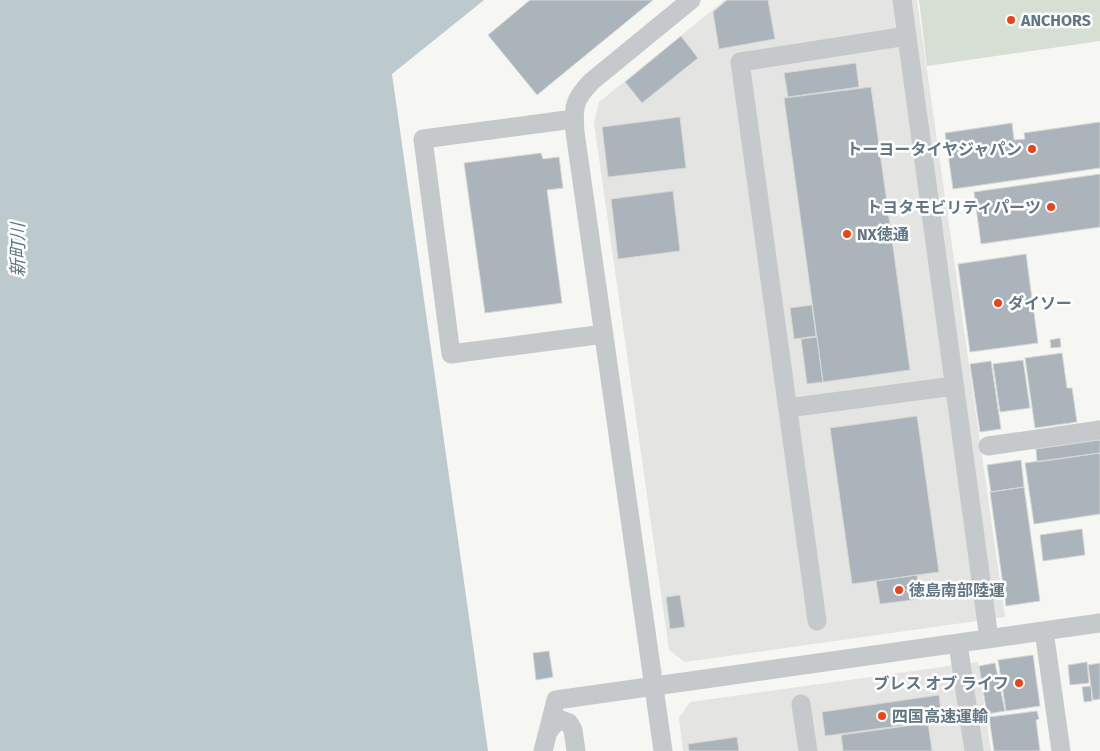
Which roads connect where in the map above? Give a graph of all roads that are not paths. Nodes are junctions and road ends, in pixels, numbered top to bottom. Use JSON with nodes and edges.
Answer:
{"nodes":[{"id":1,"x":691,"y":0,"type":"edge"},
{"id":2,"x":902,"y":0,"type":"edge"},
{"id":3,"x":906,"y":36,"type":"junction"},
{"id":4,"x":574,"y":120,"type":"junction"},
{"id":5,"x":604,"y":334,"type":"junction"},
{"id":6,"x":954,"y":386,"type":"junction"},
{"id":7,"x":788,"y":408,"type":"junction"},
{"id":8,"x":1100,"y":430,"type":"edge"},
{"id":9,"x":988,"y":446,"type":"dead end"},
{"id":10,"x":817,"y":621,"type":"dead end"},
{"id":11,"x":1100,"y":624,"type":"edge"},
{"id":12,"x":1044,"y":631,"type":"junction"},
{"id":13,"x":989,"y":639,"type":"junction"},
{"id":14,"x":958,"y":644,"type":"junction"},
{"id":15,"x":654,"y":686,"type":"junction"},
{"id":16,"x":801,"y":704,"type":"dead end"},
{"id":17,"x":548,"y":732,"type":"junction"},
{"id":18,"x":543,"y":751,"type":"edge"},
{"id":19,"x":576,"y":751,"type":"edge"},
{"id":20,"x":663,"y":751,"type":"edge"},
{"id":21,"x":808,"y":751,"type":"edge"},
{"id":22,"x":974,"y":751,"type":"edge"},
{"id":23,"x":1061,"y":751,"type":"edge"}],
"edges":[{"from":1,"to":4,"type":"street"},
{"from":2,"to":3,"type":"street"},
{"from":3,"to":6,"type":"street"},
{"from":3,"to":7,"type":"street"},
{"from":4,"to":5,"type":"street"},
{"from":4,"to":5,"type":"street"},
{"from":5,"to":15,"type":"street"},
{"from":6,"to":7,"type":"street"},
{"from":6,"to":13,"type":"street"},
{"from":7,"to":10,"type":"street"},
{"from":8,"to":9,"type":"street"},
{"from":11,"to":12,"type":"street"},
{"from":12,"to":13,"type":"street"},
{"from":12,"to":23,"type":"street"},
{"from":13,"to":14,"type":"street"},
{"from":14,"to":15,"type":"street"},
{"from":14,"to":22,"type":"street"},
{"from":15,"to":17,"type":"street"},
{"from":15,"to":20,"type":"street"},
{"from":16,"to":21,"type":"street"},
{"from":17,"to":18,"type":"street"},
{"from":17,"to":19,"type":"street"}]}
